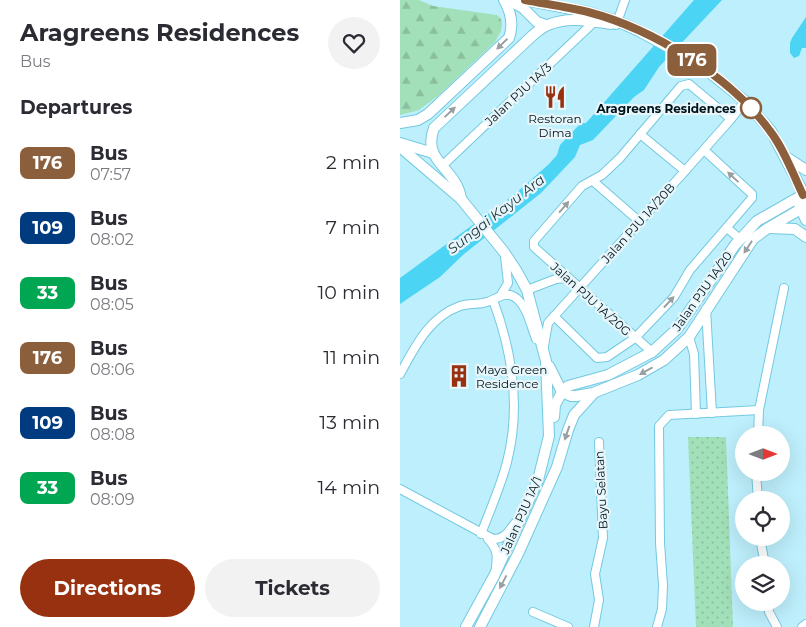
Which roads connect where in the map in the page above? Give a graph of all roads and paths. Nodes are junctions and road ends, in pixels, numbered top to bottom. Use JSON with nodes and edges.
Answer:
{"nodes":[{"id":1,"x":504,"y":0,"type":"edge"},
{"id":2,"x":509,"y":0,"type":"edge"},
{"id":3,"x":525,"y":0,"type":"edge"},
{"id":4,"x":625,"y":0,"type":"edge"},
{"id":5,"x":594,"y":22,"type":"junction"},
{"id":6,"x":616,"y":23,"type":"junction"},
{"id":7,"x":546,"y":25,"type":"junction"},
{"id":8,"x":745,"y":101,"type":"junction"},
{"id":9,"x":731,"y":119,"type":"junction"},
{"id":10,"x":400,"y":123,"type":"edge"},
{"id":11,"x":640,"y":134,"type":"junction"},
{"id":12,"x":400,"y":143,"type":"edge"},
{"id":13,"x":400,"y":147,"type":"edge"},
{"id":14,"x":704,"y":150,"type":"junction"},
{"id":15,"x":433,"y":153,"type":"junction"},
{"id":16,"x":785,"y":157,"type":"junction"},
{"id":17,"x":442,"y":166,"type":"junction"},
{"id":18,"x":806,"y":170,"type":"edge"},
{"id":19,"x":685,"y":171,"type":"junction"},
{"id":20,"x":593,"y":181,"type":"junction"},
{"id":21,"x":803,"y":196,"type":"edge"},
{"id":22,"x":462,"y":200,"type":"junction"},
{"id":23,"x":803,"y":208,"type":"edge"},
{"id":24,"x":806,"y":220,"type":"edge"},
{"id":25,"x":640,"y":222,"type":"junction"},
{"id":26,"x":727,"y":228,"type":"junction"},
{"id":27,"x":768,"y":228,"type":"junction"},
{"id":28,"x":806,"y":237,"type":"edge"},
{"id":29,"x":740,"y":239,"type":"junction"},
{"id":30,"x":504,"y":252,"type":"junction"},
{"id":31,"x":567,"y":278,"type":"junction"},
{"id":32,"x":579,"y":288,"type":"junction"},
{"id":33,"x":784,"y":288,"type":"dead end"},
{"id":34,"x":526,"y":290,"type":"junction"},
{"id":35,"x":501,"y":295,"type":"junction"},
{"id":36,"x":493,"y":300,"type":"junction"},
{"id":37,"x":706,"y":310,"type":"junction"},
{"id":38,"x":554,"y":316,"type":"junction"},
{"id":39,"x":689,"y":337,"type":"junction"},
{"id":40,"x":635,"y":338,"type":"junction"},
{"id":41,"x":544,"y":350,"type":"junction"},
{"id":42,"x":652,"y":352,"type":"junction"},
{"id":43,"x":546,"y":361,"type":"junction"},
{"id":44,"x":400,"y":374,"type":"edge"},
{"id":45,"x":562,"y":392,"type":"junction"},
{"id":46,"x":593,"y":393,"type":"junction"},
{"id":47,"x":759,"y":410,"type":"junction"},
{"id":48,"x":712,"y":413,"type":"junction"},
{"id":49,"x":696,"y":414,"type":"junction"},
{"id":50,"x":758,"y":426,"type":"edge"},
{"id":51,"x":599,"y":442,"type":"dead end"},
{"id":52,"x":538,"y":480,"type":"junction"},
{"id":53,"x":400,"y":489,"type":"edge"},
{"id":54,"x":522,"y":513,"type":"junction"},
{"id":55,"x":484,"y":536,"type":"junction"},
{"id":56,"x":494,"y":576,"type":"junction"},
{"id":57,"x":769,"y":611,"type":"edge"},
{"id":58,"x":533,"y":612,"type":"dead end"},
{"id":59,"x":806,"y":624,"type":"edge"},
{"id":60,"x":466,"y":627,"type":"edge"},
{"id":61,"x":480,"y":627,"type":"edge"},
{"id":62,"x":568,"y":627,"type":"edge"},
{"id":63,"x":594,"y":627,"type":"edge"},
{"id":64,"x":657,"y":627,"type":"edge"},
{"id":65,"x":777,"y":627,"type":"edge"},
{"id":66,"x":802,"y":627,"type":"edge"}],
"edges":[{"from":1,"to":10,"type":"main road","one_way":true},
{"from":2,"to":7,"type":"main road"},
{"from":3,"to":6,"type":"main road"},
{"from":4,"to":6,"type":"street"},
{"from":5,"to":6,"type":"main road"},
{"from":5,"to":7,"type":"main road"},
{"from":5,"to":17,"type":"street","name":"Jalan PJU 1A/3"},
{"from":6,"to":8,"type":"main road"},
{"from":15,"to":7,"type":"main road","one_way":true},
{"from":8,"to":9,"type":"street","name":"Jalan PJU 1A/20B"},
{"from":8,"to":16,"type":"main road"},
{"from":9,"to":11,"type":"street"},
{"from":9,"to":14,"type":"street","name":"Jalan PJU 1A/20B"},
{"from":11,"to":19,"type":"street"},
{"from":11,"to":20,"type":"street"},
{"from":12,"to":15,"type":"main road"},
{"from":13,"to":22,"type":"main road","name":"Jalan PJU 1A/1"},
{"from":14,"to":19,"type":"street","name":"Jalan PJU 1A/20B"},
{"from":26,"to":14,"type":"street","one_way":true},
{"from":15,"to":17,"type":"main road"},
{"from":16,"to":18,"type":"main road"},
{"from":16,"to":21,"type":"main road"},
{"from":17,"to":22,"type":"main road"},
{"from":19,"to":25,"type":"street","name":"Jalan PJU 1A/20B"},
{"from":20,"to":25,"type":"street"},
{"from":31,"to":20,"type":"street","name":"Jalan PJU 1A/20G","one_way":true},
{"from":21,"to":23,"type":"main road"},
{"from":21,"to":29,"type":"main road","name":"Jalan PJU 1A/20"},
{"from":22,"to":30,"type":"main road","name":"Jalan PJU 1A/1"},
{"from":23,"to":24,"type":"main road"},
{"from":23,"to":27,"type":"main road","name":"Jalan PJU 1A/20"},
{"from":25,"to":32,"type":"street","name":"Jalan PJU 1A/20B"},
{"from":26,"to":29,"type":"street"},
{"from":40,"to":26,"type":"street","one_way":true},
{"from":27,"to":28,"type":"main road"},
{"from":27,"to":37,"type":"main road","name":"Jalan PJU 1A/20","one_way":true},
{"from":29,"to":42,"type":"main road","name":"Jalan PJU 1A/20"},
{"from":30,"to":34,"type":"main road","name":"Jalan PJU 1A/1"},
{"from":30,"to":35,"type":"street"},
{"from":31,"to":32,"type":"street","name":"Jalan PJU 1A/20G"},
{"from":31,"to":34,"type":"street"},
{"from":32,"to":38,"type":"street","name":"Jalan PJU 1A/20B"},
{"from":32,"to":40,"type":"street","name":"Jalan PJU 1A/20G"},
{"from":33,"to":47,"type":"street"},
{"from":34,"to":41,"type":"main road","name":"Jalan PJU 1A/1"},
{"from":35,"to":36,"type":"street"},
{"from":35,"to":43,"type":"street"},
{"from":36,"to":44,"type":"street"},
{"from":36,"to":55,"type":"street"},
{"from":37,"to":39,"type":"main road","name":"Jalan PJU 1A/20"},
{"from":37,"to":48,"type":"street","name":"Jalan PJU 1A/20"},
{"from":38,"to":40,"type":"street"},
{"from":38,"to":41,"type":"street","name":"Jalan PJU 1A/20B"},
{"from":39,"to":46,"type":"main road","name":"Jalan PJU 1A/20","one_way":true},
{"from":39,"to":49,"type":"street"},
{"from":40,"to":42,"type":"street","name":"Jalan PJU 1A/20G"},
{"from":41,"to":43,"type":"main road","name":"Jalan PJU 1A/1"},
{"from":42,"to":45,"type":"main road","name":"Jalan PJU 1A/20"},
{"from":43,"to":45,"type":"main road"},
{"from":43,"to":52,"type":"main road","name":"Jalan PJU 1A/1"},
{"from":45,"to":46,"type":"main road","name":"Jalan PJU 1A/20"},
{"from":45,"to":52,"type":"main road"},
{"from":46,"to":61,"type":"main road","name":"Jalan PJU 1A/1","one_way":true},
{"from":47,"to":48,"type":"street"},
{"from":47,"to":50,"type":"street"},
{"from":48,"to":49,"type":"street"},
{"from":49,"to":64,"type":"street"},
{"from":51,"to":63,"type":"street","name":"Bayu Selatan"},
{"from":52,"to":54,"type":"main road","name":"Jalan PJU 1A/1"},
{"from":53,"to":55,"type":"street"},
{"from":54,"to":55,"type":"street"},
{"from":54,"to":56,"type":"main road","name":"Jalan PJU 1A/1"},
{"from":55,"to":56,"type":"street"},
{"from":56,"to":60,"type":"main road","name":"Jalan PJU 1A/1"},
{"from":57,"to":65,"type":"street"},
{"from":58,"to":62,"type":"street"},
{"from":59,"to":66,"type":"street"}]}
